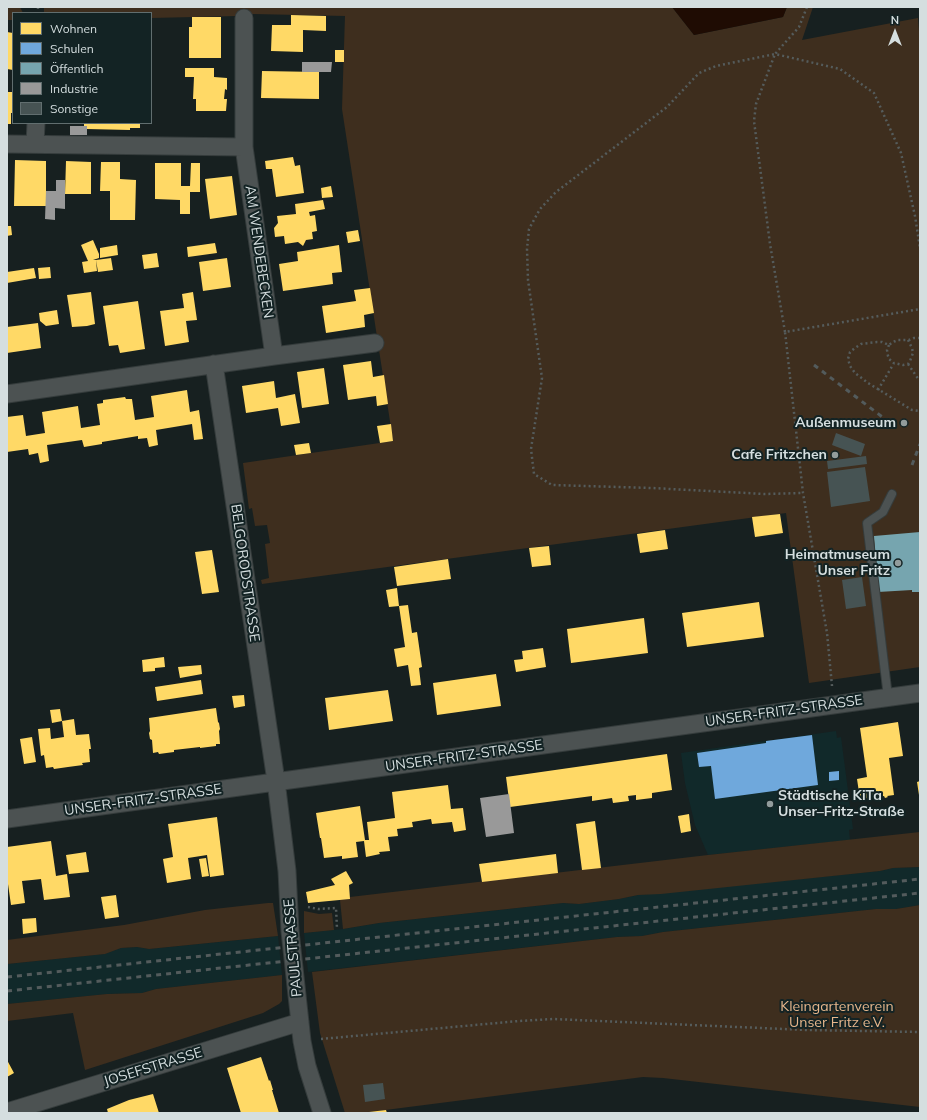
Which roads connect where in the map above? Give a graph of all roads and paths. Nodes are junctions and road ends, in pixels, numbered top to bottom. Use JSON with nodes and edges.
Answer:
{"nodes":[{"id":1,"x":807,"y":7,"type":"edge"},
{"id":2,"x":244,"y":18,"type":"dead end"},
{"id":3,"x":775,"y":54,"type":"junction"},
{"id":4,"x":36,"y":124,"type":"edge"},
{"id":5,"x":7,"y":144,"type":"edge"},
{"id":6,"x":35,"y":144,"type":"junction"},
{"id":7,"x":244,"y":147,"type":"junction"},
{"id":8,"x":920,"y":248,"type":"edge"},
{"id":9,"x":920,"y":309,"type":"edge"},
{"id":10,"x":785,"y":332,"type":"junction"},
{"id":11,"x":920,"y":338,"type":"edge"},
{"id":12,"x":908,"y":340,"type":"junction"},
{"id":13,"x":374,"y":343,"type":"dead end"},
{"id":14,"x":889,"y":345,"type":"junction"},
{"id":15,"x":274,"y":356,"type":"junction"},
{"id":16,"x":894,"y":363,"type":"junction"},
{"id":17,"x":214,"y":364,"type":"junction"},
{"id":18,"x":908,"y":364,"type":"junction"},
{"id":19,"x":920,"y":379,"type":"edge"},
{"id":20,"x":878,"y":390,"type":"junction"},
{"id":21,"x":7,"y":394,"type":"edge"},
{"id":22,"x":920,"y":411,"type":"edge"},
{"id":23,"x":803,"y":493,"type":"junction"},
{"id":24,"x":892,"y":494,"type":"dead end"},
{"id":25,"x":920,"y":693,"type":"edge"},
{"id":26,"x":888,"y":697,"type":"junction"},
{"id":27,"x":834,"y":704,"type":"junction"},
{"id":28,"x":276,"y":781,"type":"junction"},
{"id":29,"x":7,"y":819,"type":"edge"},
{"id":30,"x":318,"y":909,"type":"dead end"},
{"id":31,"x":337,"y":929,"type":"dead end"},
{"id":32,"x":300,"y":1022,"type":"junction"},
{"id":33,"x":920,"y":1032,"type":"edge"},
{"id":34,"x":302,"y":1041,"type":"junction"},
{"id":35,"x":7,"y":1112,"type":"edge"},
{"id":36,"x":322,"y":1113,"type":"edge"}],
"edges":[{"from":1,"to":3,"type":"path"},
{"from":2,"to":7,"type":"street","name":"AM WENDEBECKEN"},
{"from":3,"to":8,"type":"path"},
{"from":3,"to":10,"type":"path"},
{"from":3,"to":23,"type":"path"},
{"from":4,"to":6,"type":"street"},
{"from":5,"to":6,"type":"street"},
{"from":6,"to":7,"type":"street"},
{"from":7,"to":15,"type":"street","name":"AM WENDEBECKEN"},
{"from":9,"to":10,"type":"path"},
{"from":10,"to":23,"type":"path"},
{"from":11,"to":12,"type":"path"},
{"from":12,"to":14,"type":"path"},
{"from":12,"to":18,"type":"path"},
{"from":13,"to":15,"type":"street"},
{"from":14,"to":16,"type":"path"},
{"from":14,"to":20,"type":"path"},
{"from":15,"to":17,"type":"street"},
{"from":16,"to":18,"type":"path"},
{"from":16,"to":20,"type":"path"},
{"from":17,"to":21,"type":"street"},
{"from":17,"to":28,"type":"street","name":"BELGORODSTRASSE"},
{"from":18,"to":19,"type":"path"},
{"from":20,"to":22,"type":"path"},
{"from":23,"to":27,"type":"path"},
{"from":24,"to":26,"type":"lane"},
{"from":25,"to":26,"type":"street","name":"UNSER-FRITZ-STRASSE"},
{"from":26,"to":27,"type":"street","name":"UNSER-FRITZ-STRASSE"},
{"from":27,"to":28,"type":"street","name":"UNSER-FRITZ-STRASSE"},
{"from":28,"to":29,"type":"street","name":"UNSER-FRITZ-STRASSE"},
{"from":28,"to":32,"type":"street","name":"PAULSTRASSE"},
{"from":30,"to":31,"type":"path"},
{"from":32,"to":34,"type":"street","name":"PAULSTRASSE"},
{"from":32,"to":35,"type":"street","name":"JOSEFSTRASSE"},
{"from":33,"to":34,"type":"path"},
{"from":34,"to":36,"type":"street","name":"PAULSTRASSE"}]}
